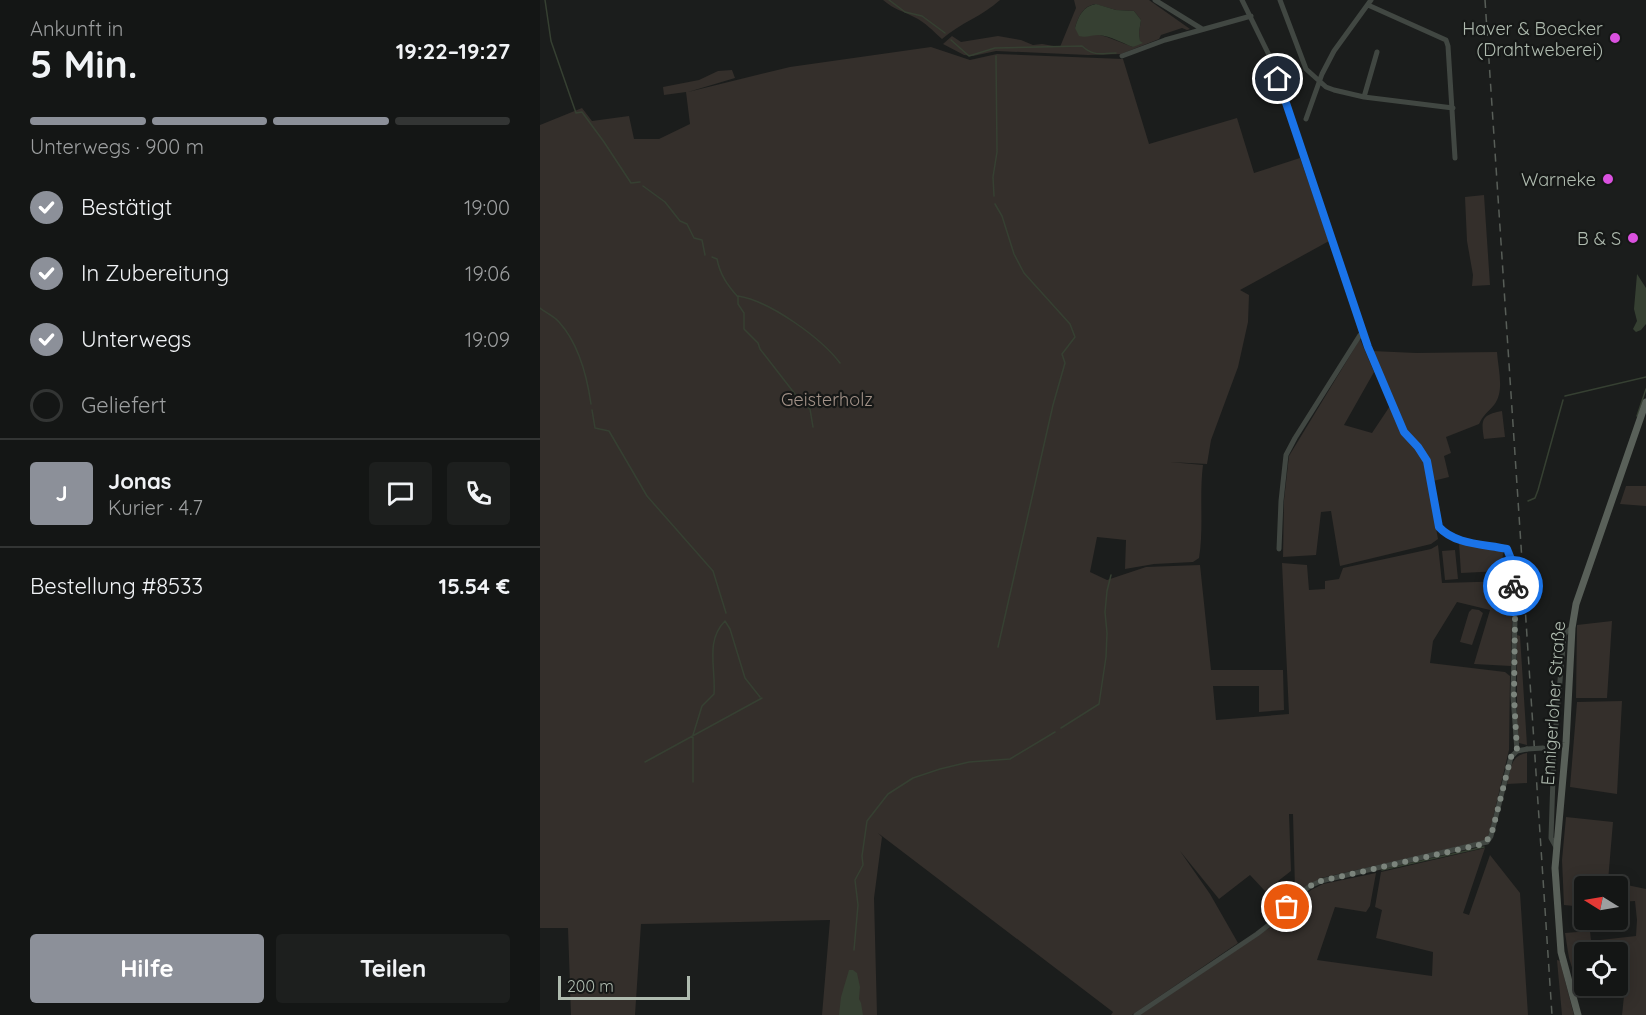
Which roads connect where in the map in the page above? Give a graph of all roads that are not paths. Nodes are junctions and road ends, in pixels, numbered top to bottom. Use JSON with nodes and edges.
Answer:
{"nodes":[{"id":1,"x":1155,"y":0,"type":"edge"},
{"id":2,"x":1242,"y":0,"type":"edge"},
{"id":3,"x":1280,"y":0,"type":"edge"},
{"id":4,"x":1370,"y":3,"type":"edge"},
{"id":5,"x":1251,"y":16,"type":"junction"},
{"id":6,"x":1202,"y":28,"type":"junction"},
{"id":7,"x":1377,"y":52,"type":"dead end"},
{"id":8,"x":1122,"y":56,"type":"dead end"},
{"id":9,"x":1319,"y":82,"type":"junction"},
{"id":10,"x":1364,"y":96,"type":"junction"},
{"id":11,"x":1453,"y":108,"type":"junction"},
{"id":12,"x":1306,"y":119,"type":"dead end"},
{"id":13,"x":1455,"y":158,"type":"dead end"},
{"id":14,"x":1363,"y":334,"type":"junction"},
{"id":15,"x":1646,"y":402,"type":"edge"},
{"id":16,"x":1280,"y":549,"type":"dead end"},
{"id":17,"x":1572,"y":628,"type":"junction"},
{"id":18,"x":1554,"y":747,"type":"junction"},
{"id":19,"x":1517,"y":751,"type":"junction"},
{"id":20,"x":1556,"y":848,"type":"junction"},
{"id":21,"x":1136,"y":1015,"type":"edge"},
{"id":22,"x":1578,"y":1015,"type":"edge"}],
"edges":[{"from":1,"to":6,"type":"street"},
{"from":2,"to":5,"type":"street"},
{"from":3,"to":9,"type":"street"},
{"from":4,"to":9,"type":"street"},
{"from":4,"to":11,"type":"street"},
{"from":5,"to":6,"type":"street"},
{"from":5,"to":14,"type":"street"},
{"from":6,"to":8,"type":"street"},
{"from":7,"to":10,"type":"street"},
{"from":9,"to":10,"type":"street"},
{"from":9,"to":12,"type":"street"},
{"from":10,"to":11,"type":"street"},
{"from":11,"to":13,"type":"street"},
{"from":14,"to":16,"type":"street"},
{"from":14,"to":19,"type":"street"},
{"from":15,"to":17,"type":"main road","name":"Ennigerloher Straße"},
{"from":17,"to":18,"type":"street"},
{"from":17,"to":20,"type":"main road","name":"Ennigerloher Straße"},
{"from":18,"to":19,"type":"street","bridge":true},
{"from":18,"to":20,"type":"street"},
{"from":19,"to":21,"type":"street"},
{"from":20,"to":22,"type":"main road","name":"Ennigerloher Straße"}]}
